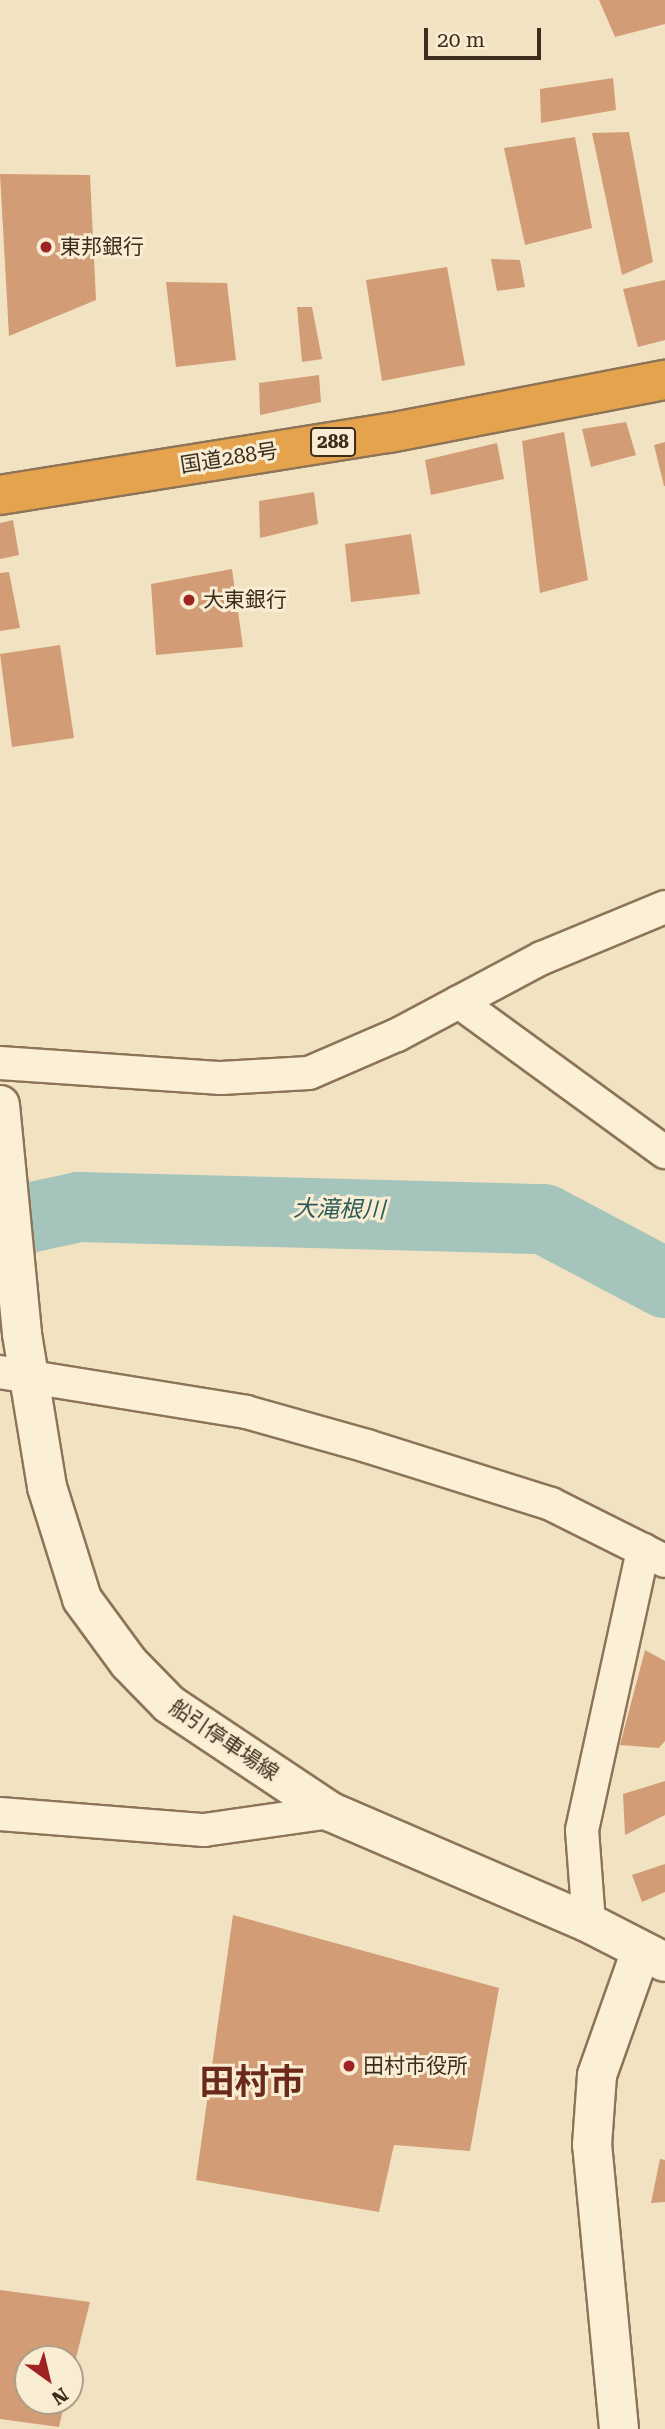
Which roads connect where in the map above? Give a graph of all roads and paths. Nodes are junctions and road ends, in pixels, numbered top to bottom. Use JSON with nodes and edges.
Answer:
{"nodes":[{"id":1,"x":665,"y":380,"type":"edge"},
{"id":2,"x":0,"y":495,"type":"edge"},
{"id":3,"x":665,"y":906,"type":"edge"},
{"id":4,"x":458,"y":1002,"type":"junction"},
{"id":5,"x":0,"y":1063,"type":"edge"},
{"id":6,"x":0,"y":1107,"type":"edge"},
{"id":7,"x":665,"y":1152,"type":"edge"},
{"id":8,"x":14,"y":1373,"type":"edge"},
{"id":9,"x":654,"y":1556,"type":"edge"},
{"id":10,"x":331,"y":1812,"type":"junction"},
{"id":11,"x":0,"y":1814,"type":"edge"},
{"id":12,"x":589,"y":1923,"type":"junction"},
{"id":13,"x":653,"y":1957,"type":"edge"},
{"id":14,"x":619,"y":2429,"type":"edge"}],
"edges":[{"from":1,"to":2,"type":"highway","name":"国道288号","number":"288"},
{"from":3,"to":4,"type":"street"},
{"from":4,"to":5,"type":"street"},
{"from":4,"to":7,"type":"street"},
{"from":6,"to":8,"type":"main road","name":"船引停車場線"},
{"from":8,"to":9,"type":"street"},
{"from":8,"to":10,"type":"main road","name":"船引停車場線"},
{"from":9,"to":12,"type":"street"},
{"from":10,"to":11,"type":"street"},
{"from":10,"to":12,"type":"main road","name":"船引停車場線"},
{"from":12,"to":13,"type":"main road","name":"船引停車場線"},
{"from":13,"to":14,"type":"main road"}]}
